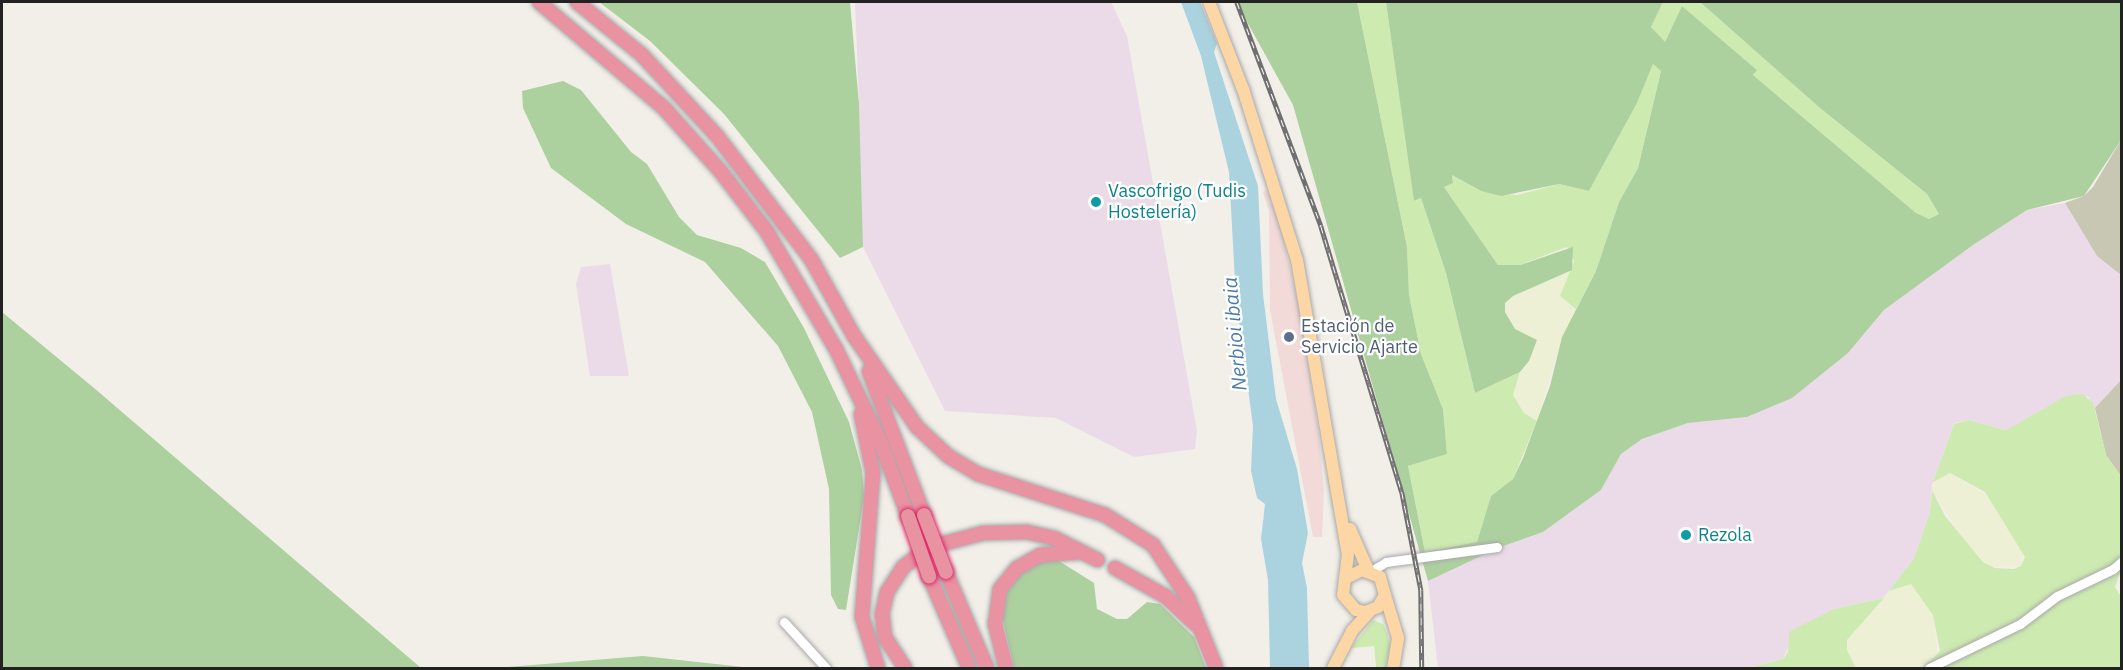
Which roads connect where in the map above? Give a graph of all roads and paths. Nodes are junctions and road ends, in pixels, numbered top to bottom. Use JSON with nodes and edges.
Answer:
{"nodes":[{"id":1,"x":539,"y":2,"type":"edge"},
{"id":2,"x":578,"y":2,"type":"edge"},
{"id":3,"x":1209,"y":2,"type":"edge"},
{"id":4,"x":854,"y":336,"type":"junction"},
{"id":5,"x":854,"y":386,"type":"junction"},
{"id":6,"x":1339,"y":497,"type":"junction"},
{"id":7,"x":1497,"y":547,"type":"dead end"},
{"id":8,"x":1395,"y":561,"type":"junction"},
{"id":9,"x":2121,"y":561,"type":"edge"},
{"id":10,"x":1115,"y":568,"type":"dead end"},
{"id":11,"x":1370,"y":571,"type":"junction"},
{"id":12,"x":1348,"y":577,"type":"junction"},
{"id":13,"x":1382,"y":580,"type":"junction"},
{"id":14,"x":1384,"y":595,"type":"junction"},
{"id":15,"x":1345,"y":601,"type":"junction"},
{"id":16,"x":1372,"y":610,"type":"junction"},
{"id":17,"x":1392,"y":618,"type":"junction"},
{"id":18,"x":784,"y":622,"type":"dead end"},
{"id":19,"x":1203,"y":632,"type":"junction"},
{"id":20,"x":1342,"y":651,"type":"junction"},
{"id":21,"x":826,"y":669,"type":"edge"},
{"id":22,"x":878,"y":669,"type":"edge"},
{"id":23,"x":905,"y":669,"type":"edge"},
{"id":24,"x":969,"y":669,"type":"edge"},
{"id":25,"x":987,"y":669,"type":"edge"},
{"id":26,"x":1006,"y":669,"type":"edge"},
{"id":27,"x":1216,"y":669,"type":"edge"},
{"id":28,"x":1333,"y":669,"type":"edge"},
{"id":29,"x":1393,"y":669,"type":"edge"},
{"id":30,"x":1929,"y":669,"type":"edge"}],
"edges":[{"from":1,"to":5,"type":"highway"},
{"from":2,"to":4,"type":"highway"},
{"from":3,"to":6,"type":"main road"},
{"from":4,"to":19,"type":"highway"},
{"from":4,"to":25,"type":"highway","bridge":true},
{"from":5,"to":22,"type":"highway"},
{"from":5,"to":24,"type":"highway","bridge":true},
{"from":6,"to":11,"type":"main road"},
{"from":6,"to":12,"type":"main road"},
{"from":7,"to":8,"type":"street"},
{"from":8,"to":11,"type":"street"},
{"from":8,"to":13,"type":"street"},
{"from":9,"to":30,"type":"street"},
{"from":10,"to":19,"type":"highway"},
{"from":11,"to":12,"type":"main road"},
{"from":11,"to":13,"type":"main road"},
{"from":12,"to":15,"type":"main road"},
{"from":13,"to":14,"type":"main road"},
{"from":14,"to":16,"type":"main road"},
{"from":14,"to":17,"type":"main road"},
{"from":15,"to":16,"type":"main road"},
{"from":15,"to":20,"type":"main road"},
{"from":16,"to":17,"type":"main road"},
{"from":16,"to":20,"type":"main road"},
{"from":17,"to":29,"type":"main road"},
{"from":18,"to":21,"type":"street"},
{"from":19,"to":27,"type":"highway"},
{"from":20,"to":28,"type":"main road"},
{"from":23,"to":26,"type":"highway"}]}
